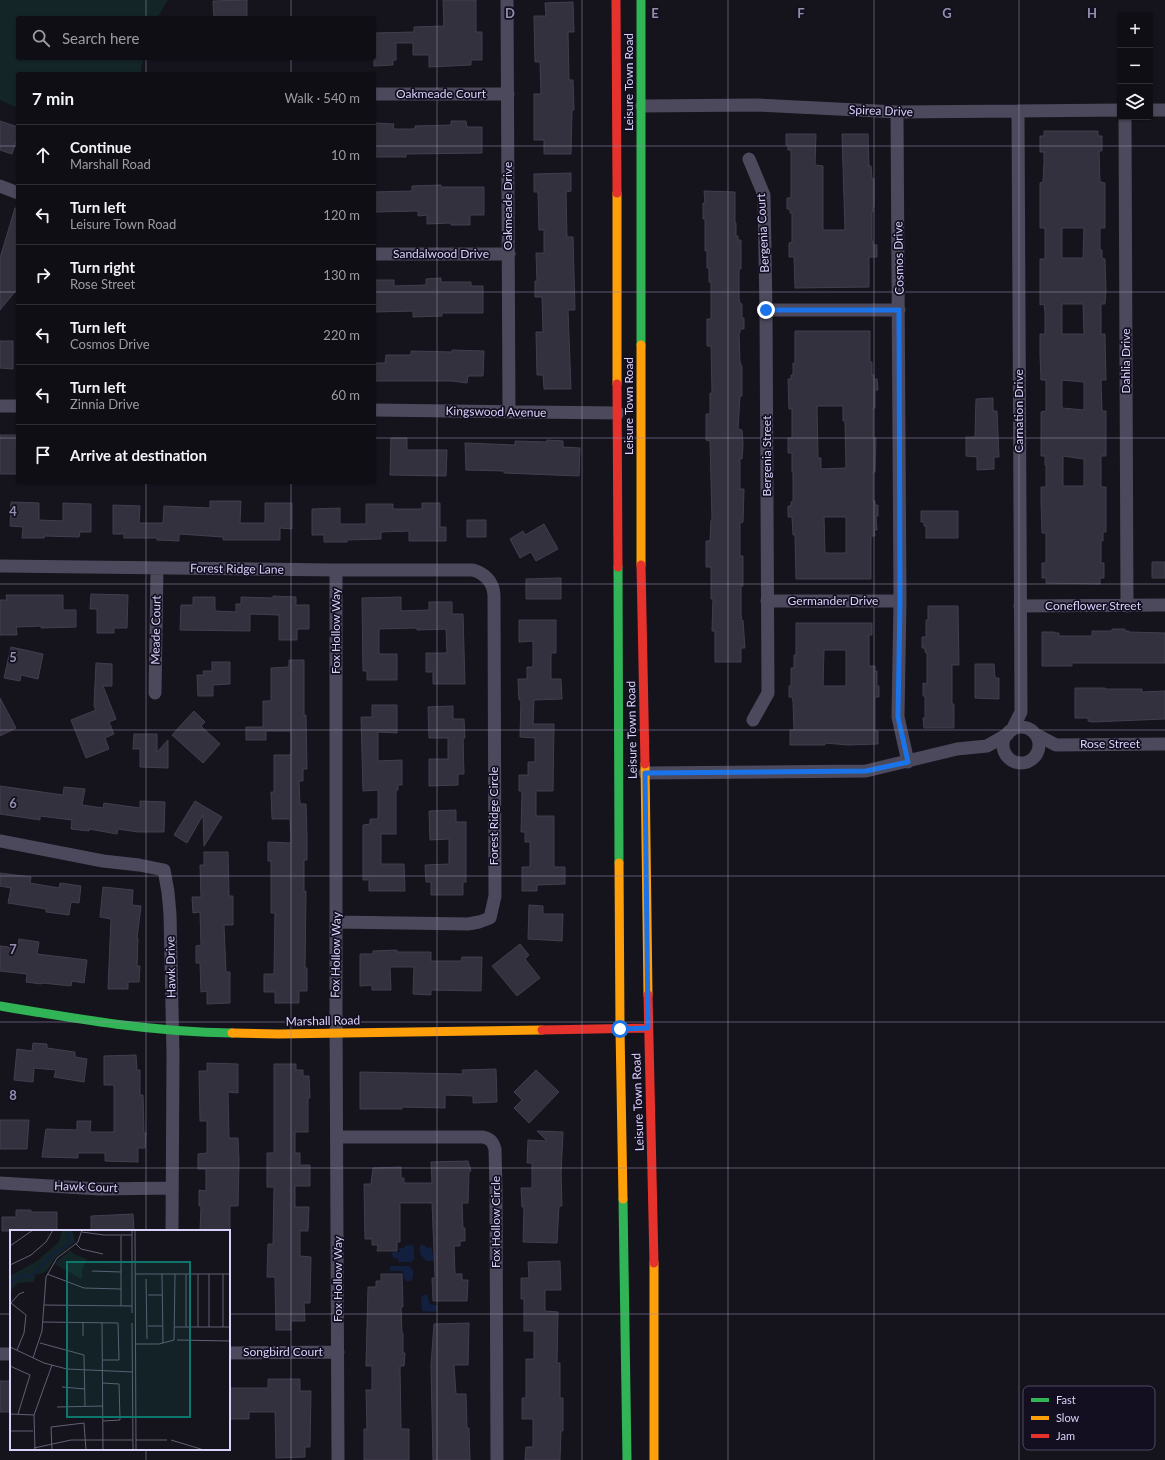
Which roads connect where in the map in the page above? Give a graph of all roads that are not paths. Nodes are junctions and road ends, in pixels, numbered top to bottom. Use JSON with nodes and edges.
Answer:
{"nodes":[{"id":1,"x":507,"y":0,"type":"edge"},
{"id":2,"x":616,"y":0,"type":"edge"},
{"id":3,"x":622,"y":0,"type":"edge"},
{"id":4,"x":641,"y":0,"type":"edge"},
{"id":5,"x":625,"y":38,"type":"dead end"},
{"id":6,"x":376,"y":94,"type":"edge"},
{"id":7,"x":508,"y":94,"type":"junction"},
{"id":8,"x":632,"y":96,"type":"dead end"},
{"id":9,"x":642,"y":106,"type":"junction"},
{"id":10,"x":1018,"y":110,"type":"junction"},
{"id":11,"x":1117,"y":110,"type":"edge"},
{"id":12,"x":1153,"y":110,"type":"edge"},
{"id":13,"x":1165,"y":110,"type":"edge"},
{"id":14,"x":897,"y":112,"type":"junction"},
{"id":15,"x":1125,"y":120,"type":"edge"},
{"id":16,"x":749,"y":159,"type":"dead end"},
{"id":17,"x":0,"y":186,"type":"edge"},
{"id":18,"x":16,"y":192,"type":"edge"},
{"id":19,"x":376,"y":254,"type":"edge"},
{"id":20,"x":509,"y":254,"type":"junction"},
{"id":21,"x":766,"y":310,"type":"junction"},
{"id":22,"x":899,"y":310,"type":"junction"},
{"id":23,"x":0,"y":406,"type":"edge"},
{"id":24,"x":16,"y":406,"type":"edge"},
{"id":25,"x":376,"y":410,"type":"edge"},
{"id":26,"x":509,"y":412,"type":"junction"},
{"id":27,"x":618,"y":413,"type":"junction"},
{"id":28,"x":628,"y":429,"type":"dead end"},
{"id":29,"x":632,"y":441,"type":"dead end"},
{"id":30,"x":641,"y":561,"type":"junction"},
{"id":31,"x":0,"y":566,"type":"edge"},
{"id":32,"x":157,"y":568,"type":"junction"},
{"id":33,"x":336,"y":570,"type":"junction"},
{"id":34,"x":474,"y":570,"type":"joint"},
{"id":35,"x":767,"y":601,"type":"junction"},
{"id":36,"x":900,"y":601,"type":"junction"},
{"id":37,"x":1165,"y":605,"type":"edge"},
{"id":38,"x":1020,"y":606,"type":"junction"},
{"id":39,"x":1127,"y":606,"type":"junction"},
{"id":40,"x":155,"y":692,"type":"dead end"},
{"id":41,"x":1021,"y":712,"type":"junction"},
{"id":42,"x":753,"y":720,"type":"dead end"},
{"id":43,"x":1010,"y":732,"type":"junction"},
{"id":44,"x":1033,"y":732,"type":"junction"},
{"id":45,"x":1165,"y":744,"type":"edge"},
{"id":46,"x":1056,"y":745,"type":"junction"},
{"id":47,"x":987,"y":746,"type":"junction"},
{"id":48,"x":1006,"y":755,"type":"junction"},
{"id":49,"x":1035,"y":757,"type":"junction"},
{"id":50,"x":908,"y":762,"type":"junction"},
{"id":51,"x":645,"y":773,"type":"junction"},
{"id":52,"x":0,"y":841,"type":"edge"},
{"id":53,"x":337,"y":922,"type":"junction"},
{"id":54,"x":0,"y":1006,"type":"edge"},
{"id":55,"x":648,"y":1028,"type":"junction"},
{"id":56,"x":620,"y":1029,"type":"junction"},
{"id":57,"x":172,"y":1031,"type":"junction"},
{"id":58,"x":336,"y":1033,"type":"junction"},
{"id":59,"x":337,"y":1137,"type":"junction"},
{"id":60,"x":0,"y":1183,"type":"edge"},
{"id":61,"x":172,"y":1188,"type":"junction"},
{"id":62,"x":172,"y":1230,"type":"edge"},
{"id":63,"x":230,"y":1352,"type":"edge"},
{"id":64,"x":338,"y":1352,"type":"junction"},
{"id":65,"x":338,"y":1460,"type":"edge"},
{"id":66,"x":497,"y":1460,"type":"edge"},
{"id":67,"x":626,"y":1460,"type":"edge"},
{"id":68,"x":654,"y":1460,"type":"edge"}],
"edges":[{"from":1,"to":7,"type":"street","name":"Oakmeade Drive"},
{"from":2,"to":27,"type":"main road","name":"Leisure Town Road"},
{"from":3,"to":5,"type":"main road"},
{"from":4,"to":9,"type":"main road","name":"Leisure Town Road"},
{"from":6,"to":7,"type":"street","name":"Oakmeade Court"},
{"from":7,"to":20,"type":"street","name":"Oakmeade Drive"},
{"from":8,"to":9,"type":"main road"},
{"from":9,"to":14,"type":"street","name":"Spirea Drive"},
{"from":9,"to":30,"type":"main road","name":"Leisure Town Road"},
{"from":10,"to":11,"type":"street","name":"Spirea Drive"},
{"from":10,"to":14,"type":"street","name":"Spirea Drive"},
{"from":10,"to":38,"type":"street","name":"Carnation Drive"},
{"from":12,"to":13,"type":"street"},
{"from":14,"to":22,"type":"street","name":"Cosmos Drive"},
{"from":15,"to":39,"type":"street","name":"Dahlia Drive"},
{"from":16,"to":21,"type":"street","name":"Bergenia Court"},
{"from":17,"to":18,"type":"street"},
{"from":19,"to":20,"type":"street","name":"Sandalwood Drive"},
{"from":20,"to":26,"type":"street","name":"Oakmeade Drive"},
{"from":21,"to":22,"type":"street"},
{"from":21,"to":35,"type":"street","name":"Bergenia Street"},
{"from":22,"to":36,"type":"street","name":"Cosmos Drive"},
{"from":23,"to":24,"type":"street"},
{"from":25,"to":26,"type":"street","name":"Kingswood Avenue"},
{"from":26,"to":27,"type":"street","name":"Kingswood Avenue"},
{"from":27,"to":28,"type":"main road"},
{"from":27,"to":56,"type":"main road","name":"Leisure Town Road"},
{"from":29,"to":30,"type":"main road"},
{"from":30,"to":51,"type":"main road","name":"Leisure Town Road"},
{"from":31,"to":32,"type":"street","name":"Forest Ridge Lane"},
{"from":32,"to":33,"type":"street","name":"Forest Ridge Lane"},
{"from":32,"to":40,"type":"street","name":"Meade Court"},
{"from":33,"to":34,"type":"street","name":"Forest Ridge Lane"},
{"from":33,"to":53,"type":"street","name":"Fox Hollow Way"},
{"from":34,"to":53,"type":"street","name":"Forest Ridge Circle"},
{"from":35,"to":36,"type":"street","name":"Germander Drive"},
{"from":35,"to":42,"type":"street","name":"Bergenia Street"},
{"from":36,"to":50,"type":"street","name":"Cosmos Drive"},
{"from":37,"to":39,"type":"street","name":"Coneflower Street"},
{"from":38,"to":39,"type":"street","name":"Coneflower Street"},
{"from":38,"to":41,"type":"street","name":"Carnation Drive"},
{"from":41,"to":43,"type":"street","name":"Carnation Drive"},
{"from":41,"to":44,"type":"street","name":"Carnation Drive"},
{"from":43,"to":44,"type":"street"},
{"from":43,"to":47,"type":"street"},
{"from":43,"to":48,"type":"street"},
{"from":44,"to":46,"type":"street","name":"Rose Street"},
{"from":44,"to":49,"type":"street"},
{"from":45,"to":46,"type":"street","name":"Rose Street"},
{"from":46,"to":49,"type":"street","name":"Rose Street"},
{"from":47,"to":48,"type":"street"},
{"from":47,"to":50,"type":"street"},
{"from":48,"to":49,"type":"street"},
{"from":50,"to":51,"type":"street"},
{"from":51,"to":55,"type":"main road","name":"Leisure Town Road"},
{"from":52,"to":57,"type":"street","name":"Hawk Drive"},
{"from":53,"to":58,"type":"street","name":"Fox Hollow Way"},
{"from":54,"to":57,"type":"main road","name":"Marshall Road"},
{"from":55,"to":56,"type":"main road","name":"Marshall Road"},
{"from":55,"to":68,"type":"main road","name":"Leisure Town Road"},
{"from":56,"to":58,"type":"main road","name":"Marshall Road"},
{"from":56,"to":67,"type":"main road","name":"Leisure Town Road"},
{"from":57,"to":58,"type":"main road","name":"Marshall Road"},
{"from":57,"to":61,"type":"street","name":"Hawk Drive"},
{"from":58,"to":59,"type":"street","name":"Fox Hollow Way"},
{"from":59,"to":64,"type":"street","name":"Fox Hollow Way"},
{"from":59,"to":66,"type":"street","name":"Fox Hollow Circle"},
{"from":60,"to":61,"type":"street","name":"Hawk Court"},
{"from":61,"to":62,"type":"street","name":"Hawk Drive"},
{"from":63,"to":64,"type":"street","name":"Songbird Court"},
{"from":64,"to":65,"type":"street","name":"Fox Hollow Way"}]}
